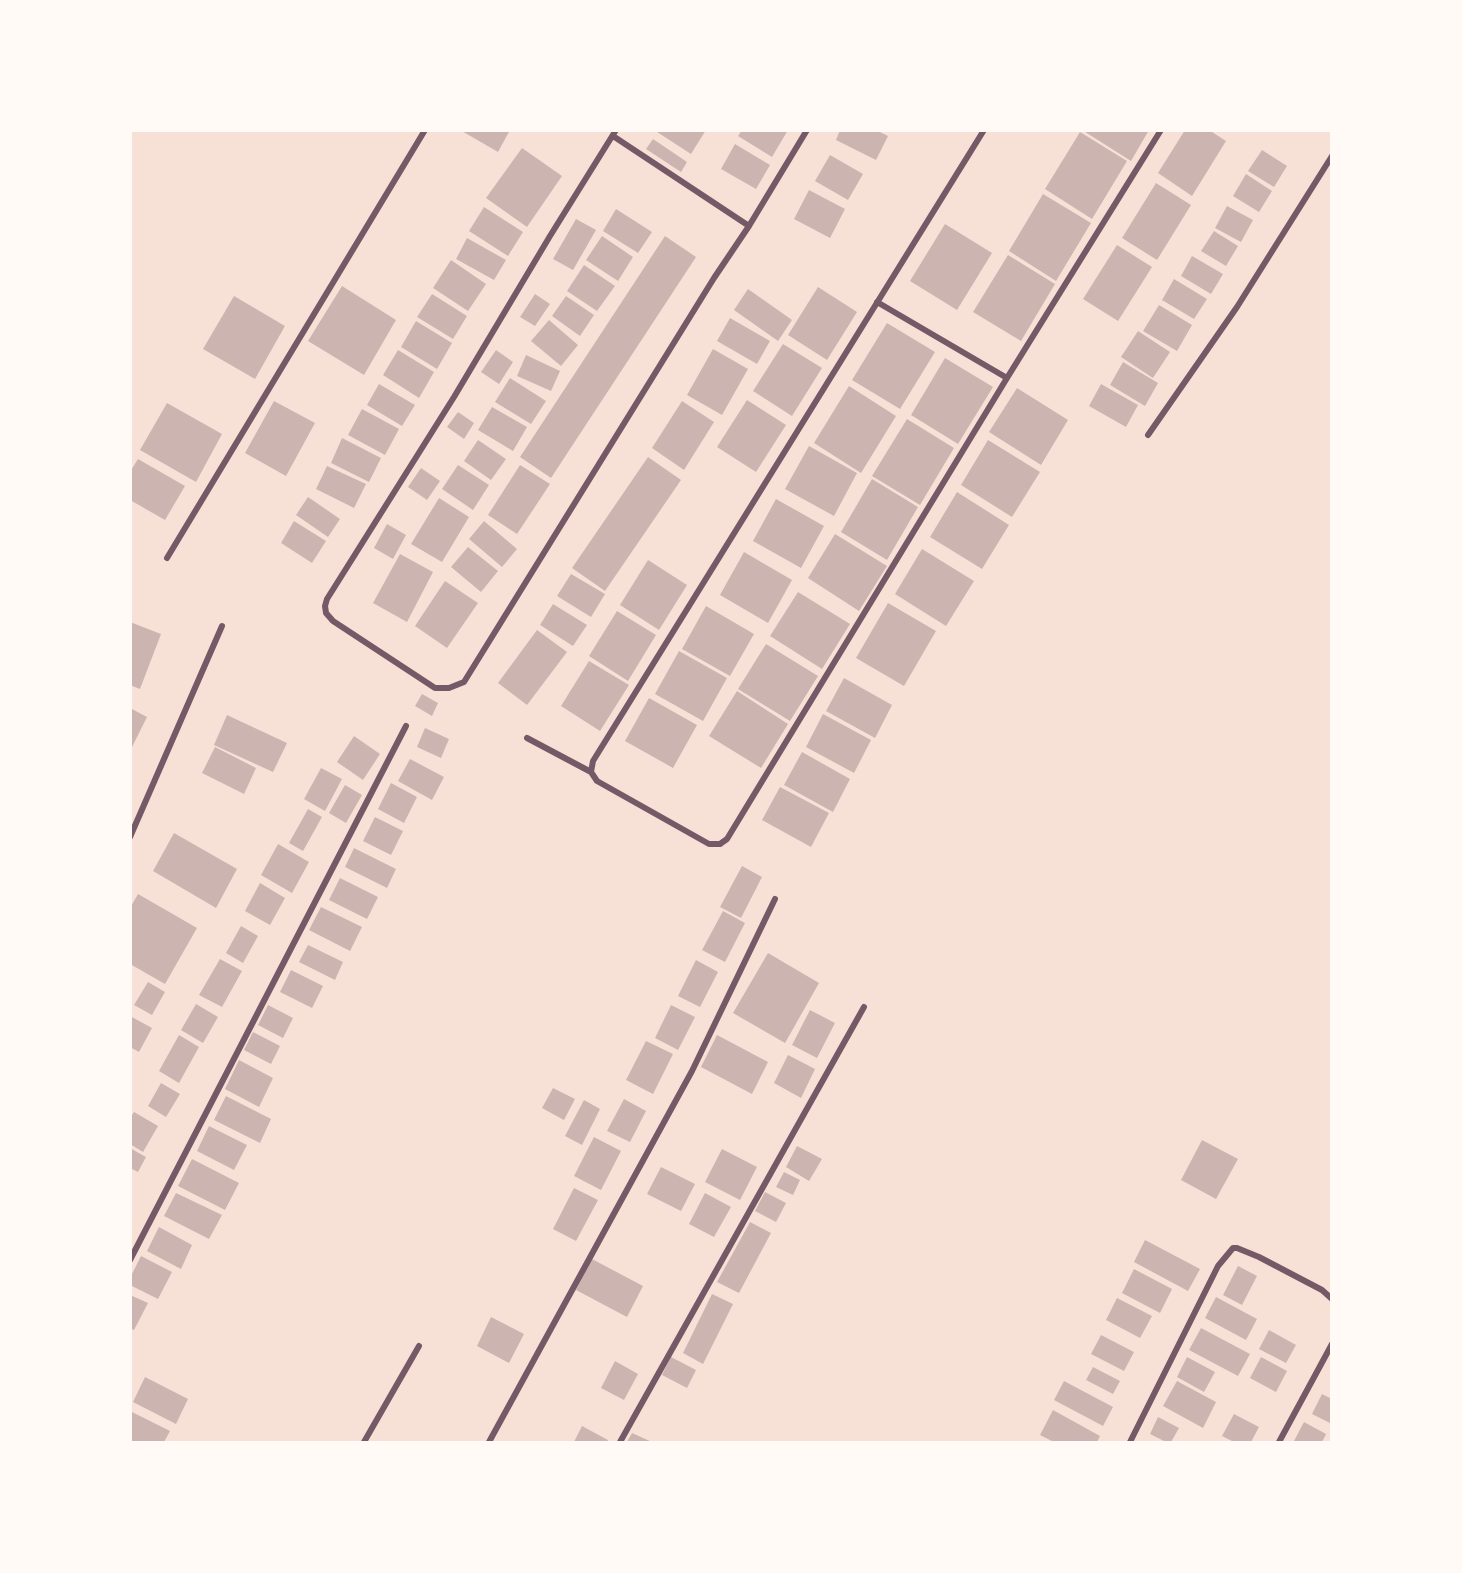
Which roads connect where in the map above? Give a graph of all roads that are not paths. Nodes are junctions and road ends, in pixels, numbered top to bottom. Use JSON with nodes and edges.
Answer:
{"nodes":[{"id":1,"x":425,"y":130,"type":"edge"},
{"id":2,"x":807,"y":130,"type":"edge"},
{"id":3,"x":984,"y":130,"type":"edge"},
{"id":4,"x":1161,"y":130,"type":"edge"},
{"id":5,"x":615,"y":133,"type":"edge"},
{"id":6,"x":1332,"y":156,"type":"edge"},
{"id":7,"x":749,"y":226,"type":"junction"},
{"id":8,"x":877,"y":302,"type":"junction"},
{"id":9,"x":1007,"y":378,"type":"junction"},
{"id":10,"x":1148,"y":435,"type":"dead end"},
{"id":11,"x":167,"y":558,"type":"dead end"},
{"id":12,"x":222,"y":626,"type":"dead end"},
{"id":13,"x":406,"y":726,"type":"dead end"},
{"id":14,"x":527,"y":738,"type":"dead end"},
{"id":15,"x":591,"y":772,"type":"junction"},
{"id":16,"x":130,"y":837,"type":"edge"},
{"id":17,"x":775,"y":899,"type":"dead end"},
{"id":18,"x":864,"y":1007,"type":"dead end"},
{"id":19,"x":130,"y":1260,"type":"edge"},
{"id":20,"x":1332,"y":1299,"type":"edge"},
{"id":21,"x":1332,"y":1344,"type":"edge"},
{"id":22,"x":418,"y":1346,"type":"dead end"},
{"id":23,"x":364,"y":1443,"type":"edge"},
{"id":24,"x":489,"y":1443,"type":"edge"},
{"id":25,"x":620,"y":1443,"type":"edge"},
{"id":26,"x":1130,"y":1443,"type":"edge"},
{"id":27,"x":1279,"y":1443,"type":"edge"}],
"edges":[{"from":1,"to":11,"type":"street"},
{"from":2,"to":7,"type":"street"},
{"from":3,"to":8,"type":"street"},
{"from":4,"to":9,"type":"street"},
{"from":5,"to":7,"type":"street"},
{"from":5,"to":7,"type":"street"},
{"from":6,"to":10,"type":"street"},
{"from":8,"to":9,"type":"street"},
{"from":8,"to":15,"type":"street"},
{"from":9,"to":15,"type":"street"},
{"from":12,"to":16,"type":"street"},
{"from":13,"to":19,"type":"street"},
{"from":14,"to":15,"type":"street"},
{"from":17,"to":24,"type":"street"},
{"from":18,"to":25,"type":"street"},
{"from":20,"to":26,"type":"street"},
{"from":21,"to":27,"type":"street"},
{"from":22,"to":23,"type":"street"}]}
